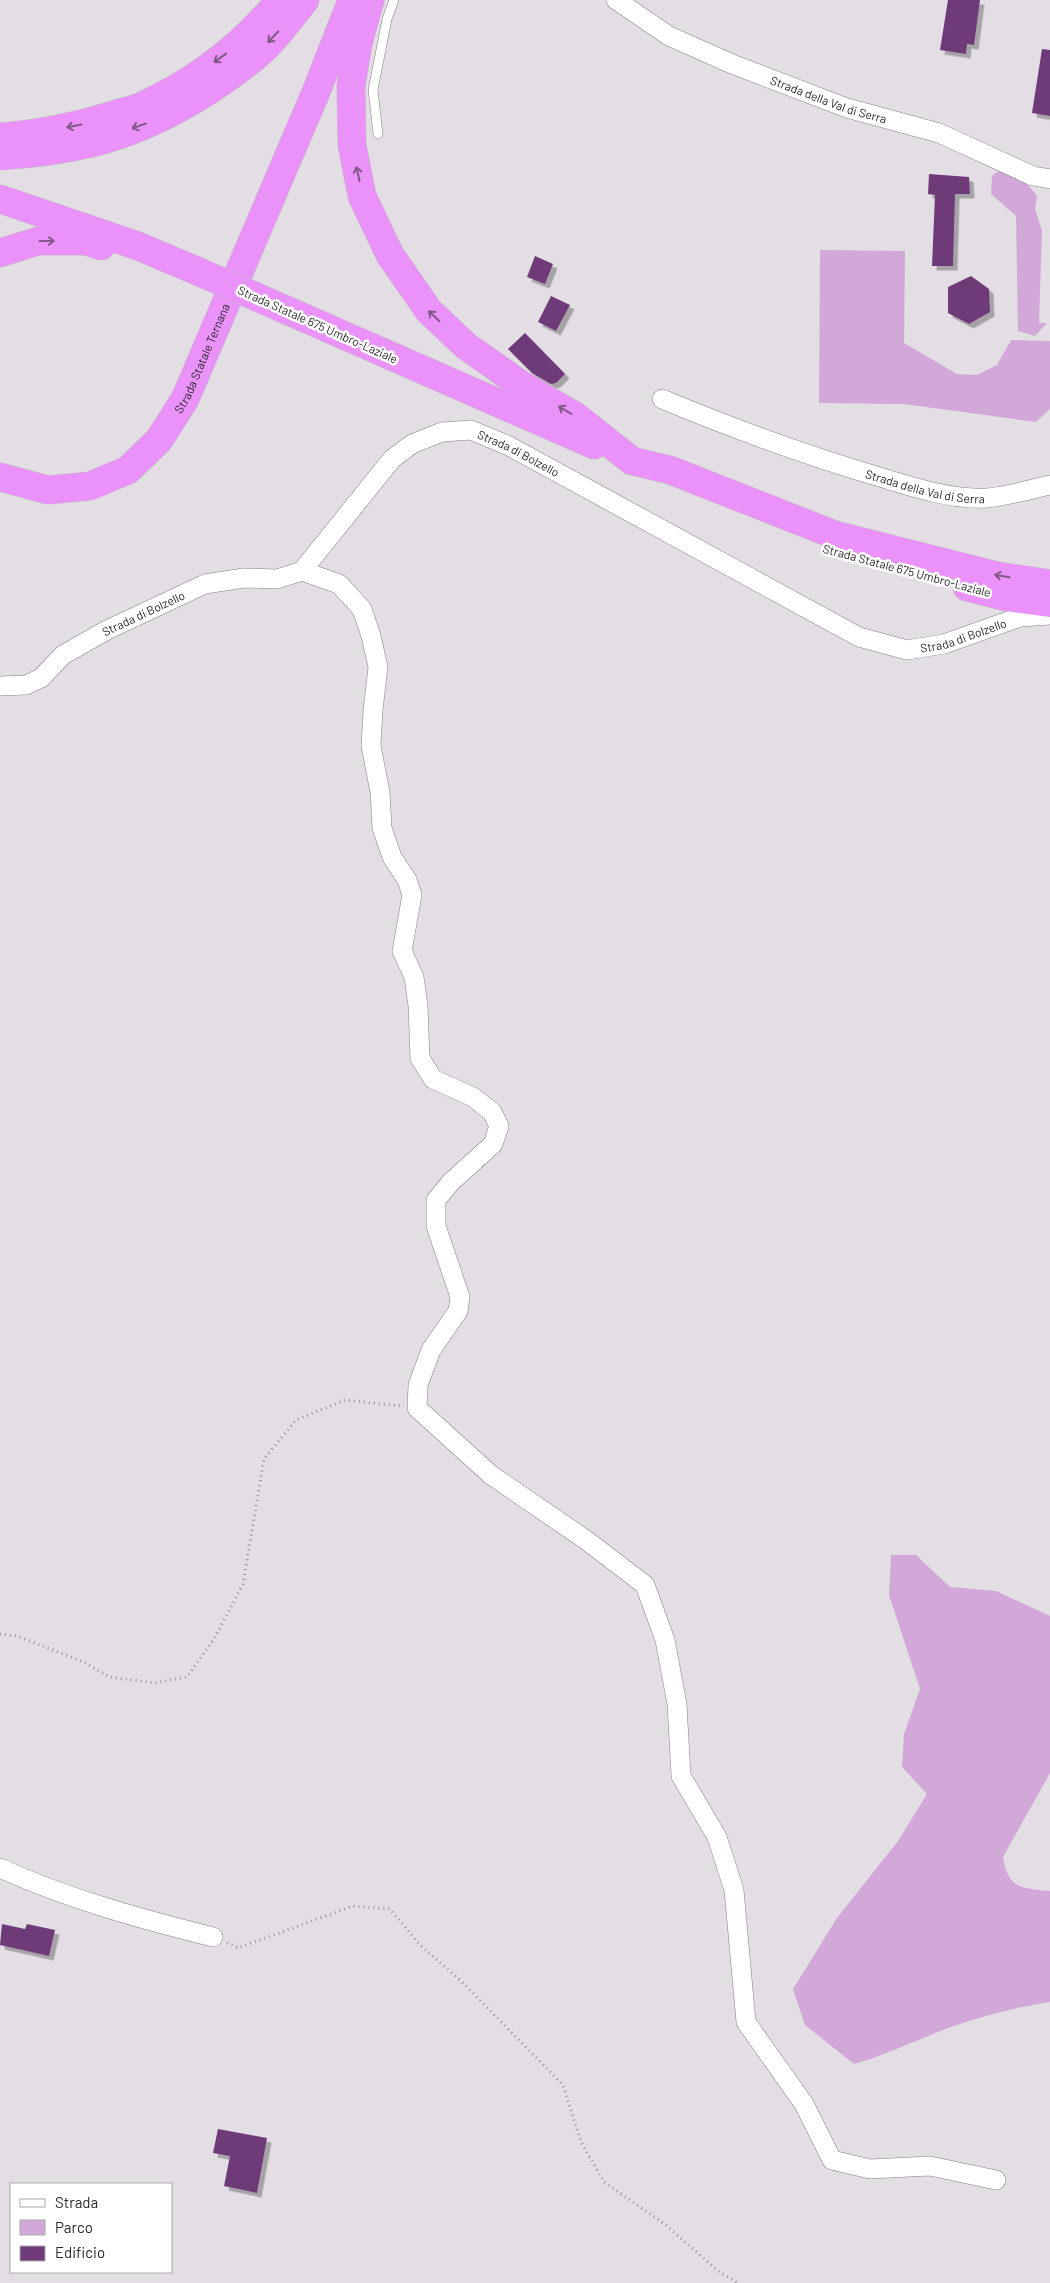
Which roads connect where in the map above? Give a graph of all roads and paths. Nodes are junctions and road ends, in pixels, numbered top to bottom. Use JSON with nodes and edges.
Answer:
{"nodes":[{"id":1,"x":280,"y":0,"type":"edge"},
{"id":2,"x":305,"y":0,"type":"edge"},
{"id":3,"x":352,"y":0,"type":"edge"},
{"id":4,"x":370,"y":0,"type":"edge"},
{"id":5,"x":394,"y":0,"type":"edge"},
{"id":6,"x":616,"y":0,"type":"edge"},
{"id":7,"x":378,"y":134,"type":"dead end"},
{"id":8,"x":0,"y":137,"type":"edge"},
{"id":9,"x":0,"y":156,"type":"edge"},
{"id":10,"x":1050,"y":179,"type":"edge"},
{"id":11,"x":0,"y":199,"type":"edge"},
{"id":12,"x":138,"y":246,"type":"junction"},
{"id":13,"x":0,"y":253,"type":"edge"},
{"id":14,"x":662,"y":399,"type":"dead end"},
{"id":15,"x":632,"y":461,"type":"junction"},
{"id":16,"x":0,"y":477,"type":"edge"},
{"id":17,"x":1050,"y":485,"type":"edge"},
{"id":18,"x":911,"y":564,"type":"junction"},
{"id":19,"x":302,"y":571,"type":"junction"},
{"id":20,"x":1050,"y":584,"type":"edge"},
{"id":21,"x":1050,"y":603,"type":"edge"},
{"id":22,"x":1050,"y":615,"type":"edge"},
{"id":23,"x":0,"y":686,"type":"edge"},
{"id":24,"x":417,"y":1408,"type":"junction"},
{"id":25,"x":0,"y":1634,"type":"edge"},
{"id":26,"x":0,"y":1868,"type":"edge"},
{"id":27,"x":213,"y":1937,"type":"joint"},
{"id":28,"x":996,"y":2180,"type":"dead end"},
{"id":29,"x":738,"y":2283,"type":"edge"}],
"edges":[{"from":1,"to":8,"type":"highway","one_way":true},
{"from":2,"to":9,"type":"highway","one_way":true},
{"from":3,"to":16,"type":"highway","name":"Strada Statale Ternana"},
{"from":15,"to":4,"type":"highway","one_way":true},
{"from":5,"to":7,"type":"lane"},
{"from":6,"to":10,"type":"street","name":"Strada della Val di Serra"},
{"from":11,"to":12,"type":"highway","name":"Strada Statale 675 Umbro-Laziale"},
{"from":13,"to":12,"type":"highway","one_way":true},
{"from":12,"to":15,"type":"highway","name":"Strada Statale 675 Umbro-Laziale","bridge":true},
{"from":14,"to":17,"type":"street","name":"Strada della Val di Serra"},
{"from":15,"to":18,"type":"highway","name":"Strada Statale 675 Umbro-Laziale"},
{"from":20,"to":18,"type":"highway","name":"Strada Statale 675 Umbro-Laziale","one_way":true},
{"from":18,"to":21,"type":"highway","name":"Strada Statale 675 Umbro-Laziale"},
{"from":19,"to":22,"type":"street","name":"Strada di Bolzello"},
{"from":19,"to":23,"type":"street","name":"Strada di Bolzello"},
{"from":19,"to":24,"type":"street"},
{"from":24,"to":25,"type":"path"},
{"from":24,"to":28,"type":"street"},
{"from":26,"to":27,"type":"street"},
{"from":27,"to":29,"type":"path"}]}
